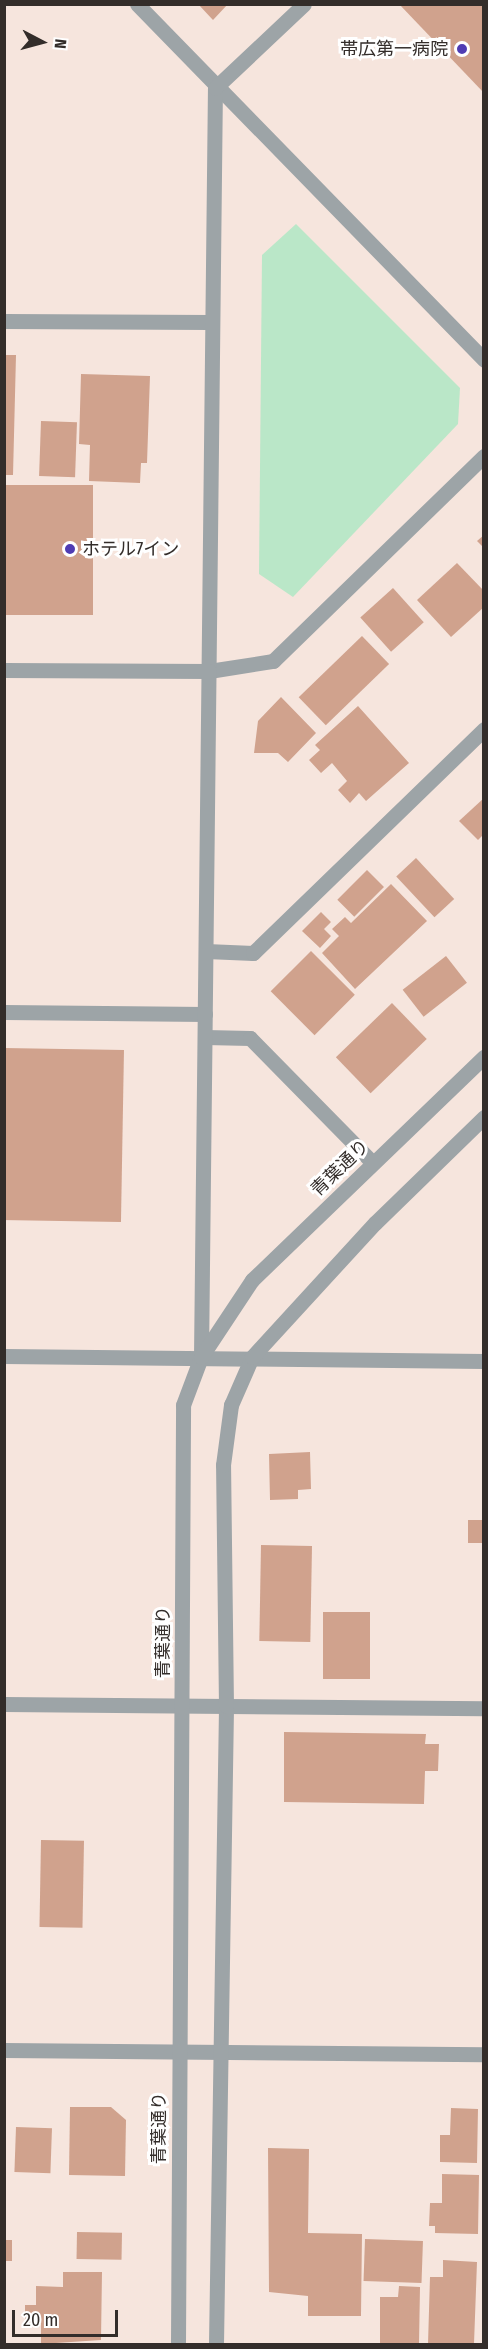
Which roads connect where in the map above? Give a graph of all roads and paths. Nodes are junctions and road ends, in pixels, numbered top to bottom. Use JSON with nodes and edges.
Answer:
{"nodes":[{"id":1,"x":136,"y":4,"type":"edge"},
{"id":2,"x":304,"y":4,"type":"edge"},
{"id":3,"x":215,"y":88,"type":"junction"},
{"id":4,"x":4,"y":321,"type":"edge"},
{"id":5,"x":210,"y":322,"type":"junction"},
{"id":6,"x":483,"y":360,"type":"edge"},
{"id":7,"x":483,"y":456,"type":"edge"},
{"id":8,"x":4,"y":670,"type":"edge"},
{"id":9,"x":209,"y":671,"type":"junction"},
{"id":10,"x":483,"y":729,"type":"edge"},
{"id":11,"x":206,"y":951,"type":"junction"},
{"id":12,"x":4,"y":1012,"type":"edge"},
{"id":13,"x":205,"y":1014,"type":"junction"},
{"id":14,"x":205,"y":1038,"type":"junction"},
{"id":15,"x":483,"y":1057,"type":"edge"},
{"id":16,"x":483,"y":1117,"type":"edge"},
{"id":17,"x":373,"y":1163,"type":"junction"},
{"id":18,"x":4,"y":1356,"type":"edge"},
{"id":19,"x":201,"y":1357,"type":"junction"},
{"id":20,"x":252,"y":1357,"type":"junction"},
{"id":21,"x":483,"y":1361,"type":"edge"},
{"id":22,"x":4,"y":1704,"type":"edge"},
{"id":23,"x":182,"y":1706,"type":"junction"},
{"id":24,"x":226,"y":1706,"type":"junction"},
{"id":25,"x":483,"y":1708,"type":"edge"},
{"id":26,"x":4,"y":2050,"type":"edge"},
{"id":27,"x":179,"y":2051,"type":"junction"},
{"id":28,"x":221,"y":2051,"type":"junction"},
{"id":29,"x":483,"y":2054,"type":"edge"},
{"id":30,"x":178,"y":2344,"type":"edge"},
{"id":31,"x":216,"y":2344,"type":"edge"}],
"edges":[{"from":1,"to":3,"type":"street"},
{"from":2,"to":3,"type":"street"},
{"from":3,"to":5,"type":"street"},
{"from":3,"to":6,"type":"street"},
{"from":4,"to":5,"type":"street"},
{"from":5,"to":9,"type":"street"},
{"from":7,"to":9,"type":"street"},
{"from":8,"to":9,"type":"street"},
{"from":9,"to":11,"type":"street"},
{"from":10,"to":11,"type":"street"},
{"from":11,"to":13,"type":"street"},
{"from":12,"to":13,"type":"street"},
{"from":13,"to":14,"type":"street"},
{"from":14,"to":17,"type":"street"},
{"from":14,"to":19,"type":"street"},
{"from":15,"to":17,"type":"street","name":"青葉通り"},
{"from":16,"to":20,"type":"street"},
{"from":17,"to":19,"type":"street","name":"青葉通り"},
{"from":18,"to":19,"type":"street"},
{"from":19,"to":20,"type":"street"},
{"from":19,"to":23,"type":"street","name":"青葉通り"},
{"from":20,"to":21,"type":"street"},
{"from":20,"to":24,"type":"street"},
{"from":22,"to":23,"type":"street"},
{"from":23,"to":24,"type":"street"},
{"from":23,"to":27,"type":"street","name":"青葉通り"},
{"from":24,"to":25,"type":"street"},
{"from":24,"to":28,"type":"street"},
{"from":26,"to":27,"type":"street"},
{"from":27,"to":28,"type":"street"},
{"from":27,"to":30,"type":"street","name":"青葉通り"},
{"from":28,"to":29,"type":"street"},
{"from":28,"to":31,"type":"street"}]}
